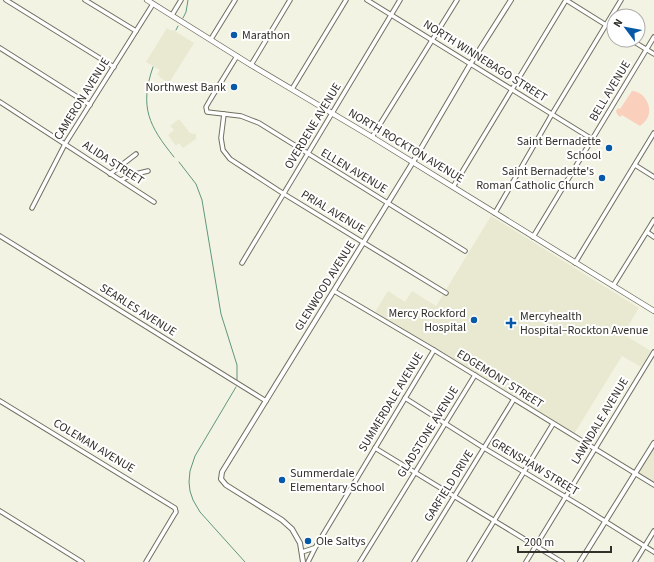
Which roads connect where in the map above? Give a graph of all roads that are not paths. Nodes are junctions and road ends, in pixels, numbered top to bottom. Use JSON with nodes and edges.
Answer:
{"nodes":[{"id":1,"x":6,"y":0,"type":"edge"},
{"id":2,"x":85,"y":0,"type":"edge"},
{"id":3,"x":147,"y":0,"type":"edge"},
{"id":4,"x":181,"y":0,"type":"edge"},
{"id":5,"x":235,"y":0,"type":"edge"},
{"id":6,"x":290,"y":0,"type":"edge"},
{"id":7,"x":346,"y":0,"type":"edge"},
{"id":8,"x":367,"y":0,"type":"edge"},
{"id":9,"x":400,"y":0,"type":"edge"},
{"id":10,"x":456,"y":0,"type":"edge"},
{"id":11,"x":511,"y":0,"type":"edge"},
{"id":12,"x":566,"y":0,"type":"edge"},
{"id":13,"x":153,"y":4,"type":"junction"},
{"id":14,"x":391,"y":14,"type":"junction"},
{"id":15,"x":172,"y":15,"type":"junction"},
{"id":16,"x":606,"y":25,"type":"joint"},
{"id":17,"x":136,"y":31,"type":"junction"},
{"id":18,"x":654,"y":37,"type":"edge"},
{"id":19,"x":211,"y":39,"type":"junction"},
{"id":20,"x":432,"y":41,"type":"junction"},
{"id":21,"x":0,"y":48,"type":"edge"},
{"id":22,"x":643,"y":48,"type":"edge"},
{"id":23,"x":646,"y":50,"type":"junction"},
{"id":24,"x":654,"y":54,"type":"edge"},
{"id":25,"x":237,"y":56,"type":"junction"},
{"id":26,"x":471,"y":63,"type":"junction"},
{"id":27,"x":251,"y":65,"type":"junction"},
{"id":28,"x":114,"y":67,"type":"junction"},
{"id":29,"x":292,"y":89,"type":"junction"},
{"id":30,"x":512,"y":90,"type":"junction"},
{"id":31,"x":0,"y":102,"type":"edge"},
{"id":32,"x":90,"y":105,"type":"junction"},
{"id":33,"x":332,"y":113,"type":"junction"},
{"id":34,"x":224,"y":114,"type":"junction"},
{"id":35,"x":552,"y":114,"type":"junction"},
{"id":36,"x":654,"y":133,"type":"edge"},
{"id":37,"x":372,"y":137,"type":"junction"},
{"id":38,"x":592,"y":139,"type":"junction"},
{"id":39,"x":65,"y":144,"type":"junction"},
{"id":40,"x":136,"y":154,"type":"dead end"},
{"id":41,"x":308,"y":154,"type":"junction"},
{"id":42,"x":413,"y":162,"type":"junction"},
{"id":43,"x":635,"y":165,"type":"junction"},
{"id":44,"x":148,"y":171,"type":"dead end"},
{"id":45,"x":110,"y":174,"type":"junction"},
{"id":46,"x":654,"y":177,"type":"edge"},
{"id":47,"x":121,"y":180,"type":"junction"},
{"id":48,"x":453,"y":187,"type":"junction"},
{"id":49,"x":284,"y":194,"type":"junction"},
{"id":50,"x":154,"y":202,"type":"dead end"},
{"id":51,"x":388,"y":203,"type":"junction"},
{"id":52,"x":32,"y":208,"type":"dead end"},
{"id":53,"x":495,"y":213,"type":"junction"},
{"id":54,"x":654,"y":220,"type":"edge"},
{"id":55,"x":647,"y":232,"type":"junction"},
{"id":56,"x":0,"y":236,"type":"edge"},
{"id":57,"x":533,"y":237,"type":"junction"},
{"id":58,"x":654,"y":237,"type":"edge"},
{"id":59,"x":364,"y":242,"type":"junction"},
{"id":60,"x":465,"y":251,"type":"dead end"},
{"id":61,"x":242,"y":263,"type":"dead end"},
{"id":62,"x":575,"y":263,"type":"junction"},
{"id":63,"x":613,"y":286,"type":"junction"},
{"id":64,"x":334,"y":290,"type":"junction"},
{"id":65,"x":446,"y":293,"type":"dead end"},
{"id":66,"x":654,"y":311,"type":"edge"},
{"id":67,"x":434,"y":350,"type":"junction"},
{"id":68,"x":654,"y":352,"type":"edge"},
{"id":69,"x":475,"y":375,"type":"junction"},
{"id":70,"x":405,"y":398,"type":"junction"},
{"id":71,"x":514,"y":399,"type":"junction"},
{"id":72,"x":0,"y":401,"type":"edge"},
{"id":73,"x":266,"y":401,"type":"junction"},
{"id":74,"x":445,"y":424,"type":"junction"},
{"id":75,"x":553,"y":424,"type":"junction"},
{"id":76,"x":654,"y":442,"type":"edge"},
{"id":77,"x":375,"y":448,"type":"junction"},
{"id":78,"x":484,"y":448,"type":"junction"},
{"id":79,"x":596,"y":448,"type":"junction"},
{"id":80,"x":523,"y":471,"type":"junction"},
{"id":81,"x":415,"y":473,"type":"junction"},
{"id":82,"x":635,"y":473,"type":"junction"},
{"id":83,"x":654,"y":485,"type":"edge"},
{"id":84,"x":454,"y":497,"type":"junction"},
{"id":85,"x":565,"y":497,"type":"junction"},
{"id":86,"x":0,"y":511,"type":"edge"},
{"id":87,"x":494,"y":521,"type":"junction"},
{"id":88,"x":605,"y":522,"type":"junction"},
{"id":89,"x":654,"y":531,"type":"edge"},
{"id":90,"x":535,"y":546,"type":"junction"},
{"id":91,"x":645,"y":546,"type":"junction"},
{"id":92,"x":315,"y":548,"type":"junction"},
{"id":93,"x":302,"y":552,"type":"junction"},
{"id":94,"x":654,"y":552,"type":"edge"},
{"id":95,"x":82,"y":562,"type":"edge"},
{"id":96,"x":146,"y":562,"type":"edge"},
{"id":97,"x":303,"y":562,"type":"edge"},
{"id":98,"x":308,"y":562,"type":"edge"},
{"id":99,"x":360,"y":562,"type":"edge"},
{"id":100,"x":414,"y":562,"type":"edge"},
{"id":101,"x":468,"y":562,"type":"edge"},
{"id":102,"x":526,"y":562,"type":"edge"},
{"id":103,"x":562,"y":562,"type":"edge"},
{"id":104,"x":580,"y":562,"type":"edge"},
{"id":105,"x":635,"y":562,"type":"edge"}],
"edges":[{"from":1,"to":28,"type":"street"},
{"from":2,"to":17,"type":"street"},
{"from":3,"to":13,"type":"main road","name":"NORTH ROCKTON AVENUE"},
{"from":4,"to":15,"type":"street"},
{"from":5,"to":19,"type":"street"},
{"from":6,"to":27,"type":"street"},
{"from":7,"to":29,"type":"street"},
{"from":8,"to":14,"type":"street","name":"NORTH WINNEBAGO STREET"},
{"from":9,"to":14,"type":"street","name":"OVERDENE AVENUE"},
{"from":10,"to":20,"type":"street"},
{"from":11,"to":26,"type":"street","name":"GLENWOOD AVENUE"},
{"from":12,"to":16,"type":"street"},
{"from":12,"to":30,"type":"street"},
{"from":13,"to":15,"type":"main road","name":"NORTH ROCKTON AVENUE"},
{"from":13,"to":17,"type":"street","name":"CAMERON AVENUE"},
{"from":14,"to":20,"type":"street","name":"NORTH WINNEBAGO STREET"},
{"from":14,"to":33,"type":"street","name":"OVERDENE AVENUE"},
{"from":15,"to":19,"type":"main road","name":"NORTH ROCKTON AVENUE"},
{"from":16,"to":35,"type":"street"},
{"from":17,"to":28,"type":"street","name":"CAMERON AVENUE"},
{"from":18,"to":23,"type":"street","name":"BELL AVENUE"},
{"from":19,"to":25,"type":"main road","name":"NORTH ROCKTON AVENUE"},
{"from":20,"to":26,"type":"street","name":"NORTH WINNEBAGO STREET"},
{"from":20,"to":37,"type":"street"},
{"from":21,"to":32,"type":"street"},
{"from":22,"to":23,"type":"street"},
{"from":23,"to":24,"type":"street"},
{"from":23,"to":38,"type":"street","name":"BELL AVENUE"},
{"from":25,"to":27,"type":"main road","name":"NORTH ROCKTON AVENUE"},
{"from":25,"to":34,"type":"street","name":"ELLEN AVENUE"},
{"from":26,"to":30,"type":"street","name":"NORTH WINNEBAGO STREET"},
{"from":26,"to":42,"type":"street","name":"GLENWOOD AVENUE"},
{"from":27,"to":29,"type":"main road","name":"NORTH ROCKTON AVENUE"},
{"from":28,"to":32,"type":"street","name":"CAMERON AVENUE"},
{"from":29,"to":33,"type":"main road","name":"NORTH ROCKTON AVENUE"},
{"from":30,"to":35,"type":"street","name":"NORTH WINNEBAGO STREET"},
{"from":30,"to":48,"type":"street"},
{"from":31,"to":39,"type":"street","name":"ALIDA STREET"},
{"from":32,"to":39,"type":"street","name":"CAMERON AVENUE"},
{"from":33,"to":37,"type":"main road","name":"NORTH ROCKTON AVENUE"},
{"from":33,"to":41,"type":"street","name":"OVERDENE AVENUE"},
{"from":34,"to":41,"type":"street","name":"ELLEN AVENUE"},
{"from":34,"to":49,"type":"street","name":"PRIAL AVENUE"},
{"from":35,"to":38,"type":"street","name":"NORTH WINNEBAGO STREET"},
{"from":35,"to":53,"type":"street"},
{"from":36,"to":43,"type":"street"},
{"from":37,"to":42,"type":"main road","name":"NORTH ROCKTON AVENUE"},
{"from":38,"to":57,"type":"street","name":"BELL AVENUE"},
{"from":39,"to":45,"type":"street","name":"ALIDA STREET"},
{"from":39,"to":52,"type":"street","name":"CAMERON AVENUE"},
{"from":40,"to":45,"type":"street"},
{"from":41,"to":49,"type":"street","name":"OVERDENE AVENUE"},
{"from":41,"to":51,"type":"street","name":"ELLEN AVENUE"},
{"from":42,"to":48,"type":"main road","name":"NORTH ROCKTON AVENUE"},
{"from":42,"to":51,"type":"street","name":"GLENWOOD AVENUE"},
{"from":43,"to":46,"type":"street"},
{"from":43,"to":62,"type":"street"},
{"from":44,"to":47,"type":"street"},
{"from":45,"to":47,"type":"street","name":"ALIDA STREET"},
{"from":47,"to":50,"type":"street","name":"ALIDA STREET"},
{"from":48,"to":53,"type":"main road","name":"NORTH ROCKTON AVENUE"},
{"from":49,"to":59,"type":"street","name":"PRIAL AVENUE"},
{"from":49,"to":61,"type":"street","name":"OVERDENE AVENUE"},
{"from":51,"to":59,"type":"street","name":"GLENWOOD AVENUE"},
{"from":51,"to":60,"type":"street","name":"ELLEN AVENUE"},
{"from":53,"to":57,"type":"main road","name":"NORTH ROCKTON AVENUE"},
{"from":54,"to":55,"type":"street"},
{"from":55,"to":58,"type":"street"},
{"from":55,"to":63,"type":"street"},
{"from":56,"to":73,"type":"street","name":"SEARLES AVENUE"},
{"from":57,"to":62,"type":"main road","name":"NORTH ROCKTON AVENUE"},
{"from":59,"to":64,"type":"street","name":"GLENWOOD AVENUE"},
{"from":59,"to":65,"type":"street","name":"PRIAL AVENUE"},
{"from":62,"to":63,"type":"main road","name":"NORTH ROCKTON AVENUE"},
{"from":63,"to":66,"type":"main road","name":"NORTH ROCKTON AVENUE"},
{"from":64,"to":67,"type":"street","name":"EDGEMONT STREET"},
{"from":64,"to":73,"type":"street","name":"GLENWOOD AVENUE"},
{"from":67,"to":69,"type":"street","name":"EDGEMONT STREET"},
{"from":67,"to":70,"type":"street","name":"SUMMERDALE AVENUE"},
{"from":68,"to":79,"type":"street","name":"LAWNDALE AVENUE"},
{"from":69,"to":71,"type":"street","name":"EDGEMONT STREET"},
{"from":69,"to":74,"type":"street","name":"GLADSTONE AVENUE"},
{"from":70,"to":74,"type":"street","name":"GRENSHAW STREET"},
{"from":70,"to":77,"type":"street","name":"SUMMERDALE AVENUE"},
{"from":71,"to":75,"type":"street","name":"EDGEMONT STREET"},
{"from":71,"to":78,"type":"street","name":"GARFIELD DRIVE"},
{"from":72,"to":96,"type":"street","name":"COLEMAN AVENUE"},
{"from":73,"to":93,"type":"street","name":"GLENWOOD AVENUE"},
{"from":74,"to":78,"type":"street","name":"GRENSHAW STREET"},
{"from":74,"to":81,"type":"street","name":"GLADSTONE AVENUE"},
{"from":75,"to":79,"type":"street","name":"EDGEMONT STREET"},
{"from":75,"to":80,"type":"street"},
{"from":76,"to":82,"type":"street"},
{"from":77,"to":81,"type":"street"},
{"from":77,"to":92,"type":"street","name":"SUMMERDALE AVENUE"},
{"from":78,"to":80,"type":"street","name":"GRENSHAW STREET"},
{"from":78,"to":84,"type":"street","name":"GARFIELD DRIVE"},
{"from":79,"to":82,"type":"street","name":"EDGEMONT STREET"},
{"from":79,"to":85,"type":"street","name":"LAWNDALE AVENUE"},
{"from":80,"to":85,"type":"street","name":"GRENSHAW STREET"},
{"from":80,"to":87,"type":"street"},
{"from":81,"to":84,"type":"street"},
{"from":81,"to":99,"type":"street","name":"GLADSTONE AVENUE"},
{"from":82,"to":83,"type":"street","name":"EDGEMONT STREET"},
{"from":82,"to":88,"type":"street"},
{"from":84,"to":87,"type":"street"},
{"from":84,"to":100,"type":"street","name":"GARFIELD DRIVE"},
{"from":85,"to":88,"type":"street","name":"GRENSHAW STREET"},
{"from":85,"to":90,"type":"street","name":"LAWNDALE AVENUE"},
{"from":86,"to":95,"type":"street"},
{"from":87,"to":90,"type":"street"},
{"from":87,"to":101,"type":"street"},
{"from":88,"to":91,"type":"street","name":"GRENSHAW STREET"},
{"from":88,"to":104,"type":"street"},
{"from":89,"to":91,"type":"street"},
{"from":90,"to":102,"type":"street","name":"LAWNDALE AVENUE"},
{"from":90,"to":103,"type":"street"},
{"from":91,"to":94,"type":"street","name":"GRENSHAW STREET"},
{"from":91,"to":105,"type":"street"},
{"from":92,"to":93,"type":"street"},
{"from":92,"to":98,"type":"street","name":"SUMMERDALE AVENUE"},
{"from":93,"to":97,"type":"street","name":"GLENWOOD AVENUE"}]}
